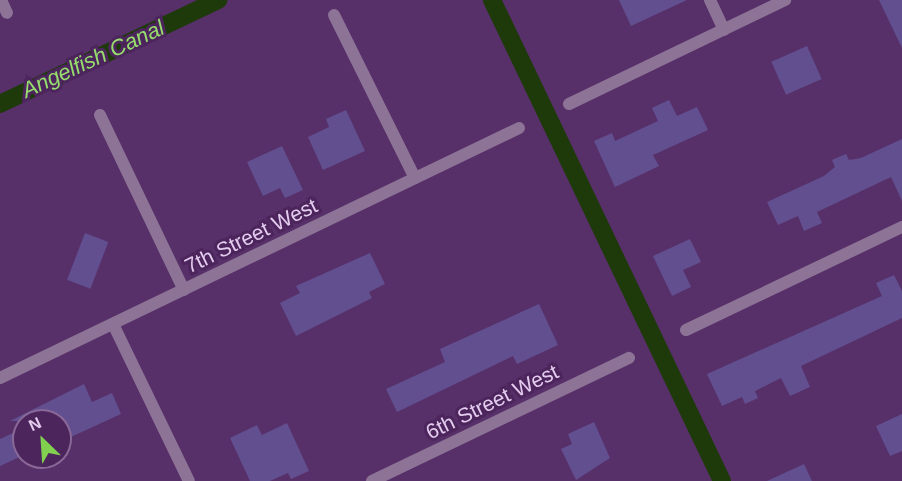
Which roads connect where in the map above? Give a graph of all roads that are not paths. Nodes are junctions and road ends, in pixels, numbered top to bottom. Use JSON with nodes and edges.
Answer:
{"nodes":[{"id":1,"x":1,"y":0,"type":"edge"},
{"id":2,"x":710,"y":0,"type":"edge"},
{"id":3,"x":786,"y":0,"type":"edge"},
{"id":4,"x":7,"y":14,"type":"dead end"},
{"id":5,"x":334,"y":15,"type":"dead end"},
{"id":6,"x":724,"y":30,"type":"junction"},
{"id":7,"x":569,"y":104,"type":"dead end"},
{"id":8,"x":100,"y":116,"type":"dead end"},
{"id":9,"x":519,"y":128,"type":"dead end"},
{"id":10,"x":414,"y":178,"type":"junction"},
{"id":11,"x":902,"y":227,"type":"edge"},
{"id":12,"x":184,"y":290,"type":"junction"},
{"id":13,"x":113,"y":324,"type":"junction"},
{"id":14,"x":686,"y":330,"type":"dead end"},
{"id":15,"x":628,"y":358,"type":"dead end"},
{"id":16,"x":0,"y":378,"type":"edge"},
{"id":17,"x":189,"y":481,"type":"edge"},
{"id":18,"x":372,"y":481,"type":"edge"}],
"edges":[{"from":1,"to":4,"type":"street"},
{"from":2,"to":6,"type":"street"},
{"from":3,"to":6,"type":"street"},
{"from":5,"to":10,"type":"street"},
{"from":6,"to":7,"type":"street"},
{"from":8,"to":12,"type":"street"},
{"from":9,"to":10,"type":"street","name":"7th Street West"},
{"from":10,"to":12,"type":"street","name":"7th Street West"},
{"from":11,"to":14,"type":"street"},
{"from":12,"to":13,"type":"street","name":"7th Street West"},
{"from":13,"to":16,"type":"street","name":"7th Street West"},
{"from":13,"to":17,"type":"street"},
{"from":15,"to":18,"type":"street","name":"6th Street West"}]}
